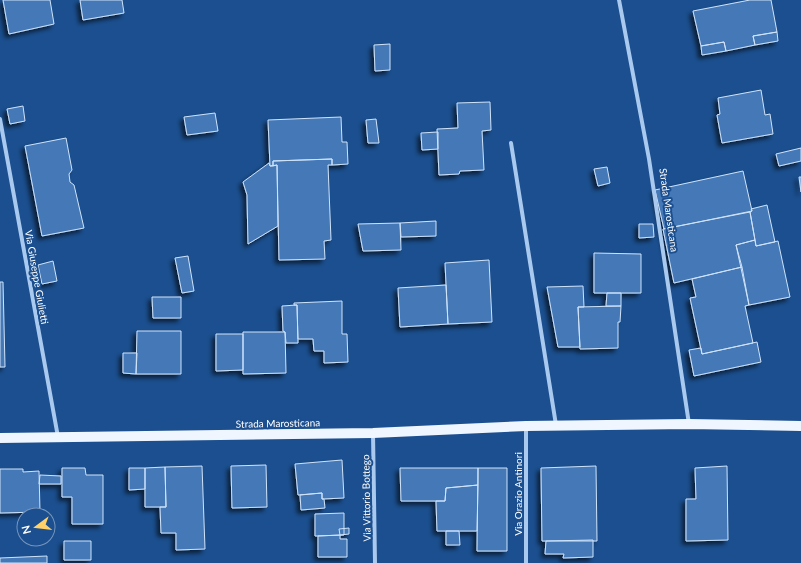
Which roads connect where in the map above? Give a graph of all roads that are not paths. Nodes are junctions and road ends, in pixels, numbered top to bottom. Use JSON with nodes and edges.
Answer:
{"nodes":[{"id":1,"x":619,"y":0,"type":"edge"},
{"id":2,"x":0,"y":119,"type":"edge"},
{"id":3,"x":511,"y":143,"type":"dead end"},
{"id":4,"x":689,"y":424,"type":"junction"},
{"id":5,"x":526,"y":426,"type":"junction"},
{"id":6,"x":556,"y":426,"type":"junction"},
{"id":7,"x":801,"y":426,"type":"edge"},
{"id":8,"x":373,"y":433,"type":"junction"},
{"id":9,"x":0,"y":438,"type":"edge"},
{"id":10,"x":58,"y":438,"type":"junction"},
{"id":11,"x":375,"y":563,"type":"edge"},
{"id":12,"x":526,"y":563,"type":"edge"}],
"edges":[{"from":1,"to":4,"type":"street","name":"Strada Marosticana"},
{"from":2,"to":10,"type":"street","name":"Via Giuseppe Giulietti"},
{"from":3,"to":6,"type":"street"},
{"from":4,"to":6,"type":"main road","name":"Strada Marosticana"},
{"from":4,"to":7,"type":"main road","name":"Strada Marosticana"},
{"from":5,"to":6,"type":"main road","name":"Strada Marosticana"},
{"from":5,"to":8,"type":"main road","name":"Strada Marosticana"},
{"from":5,"to":12,"type":"street","name":"Via Orazio Antinori"},
{"from":8,"to":10,"type":"main road","name":"Strada Marosticana"},
{"from":8,"to":11,"type":"street","name":"Via Vittorio Bottego"},
{"from":9,"to":10,"type":"main road","name":"Strada Marosticana"}]}
